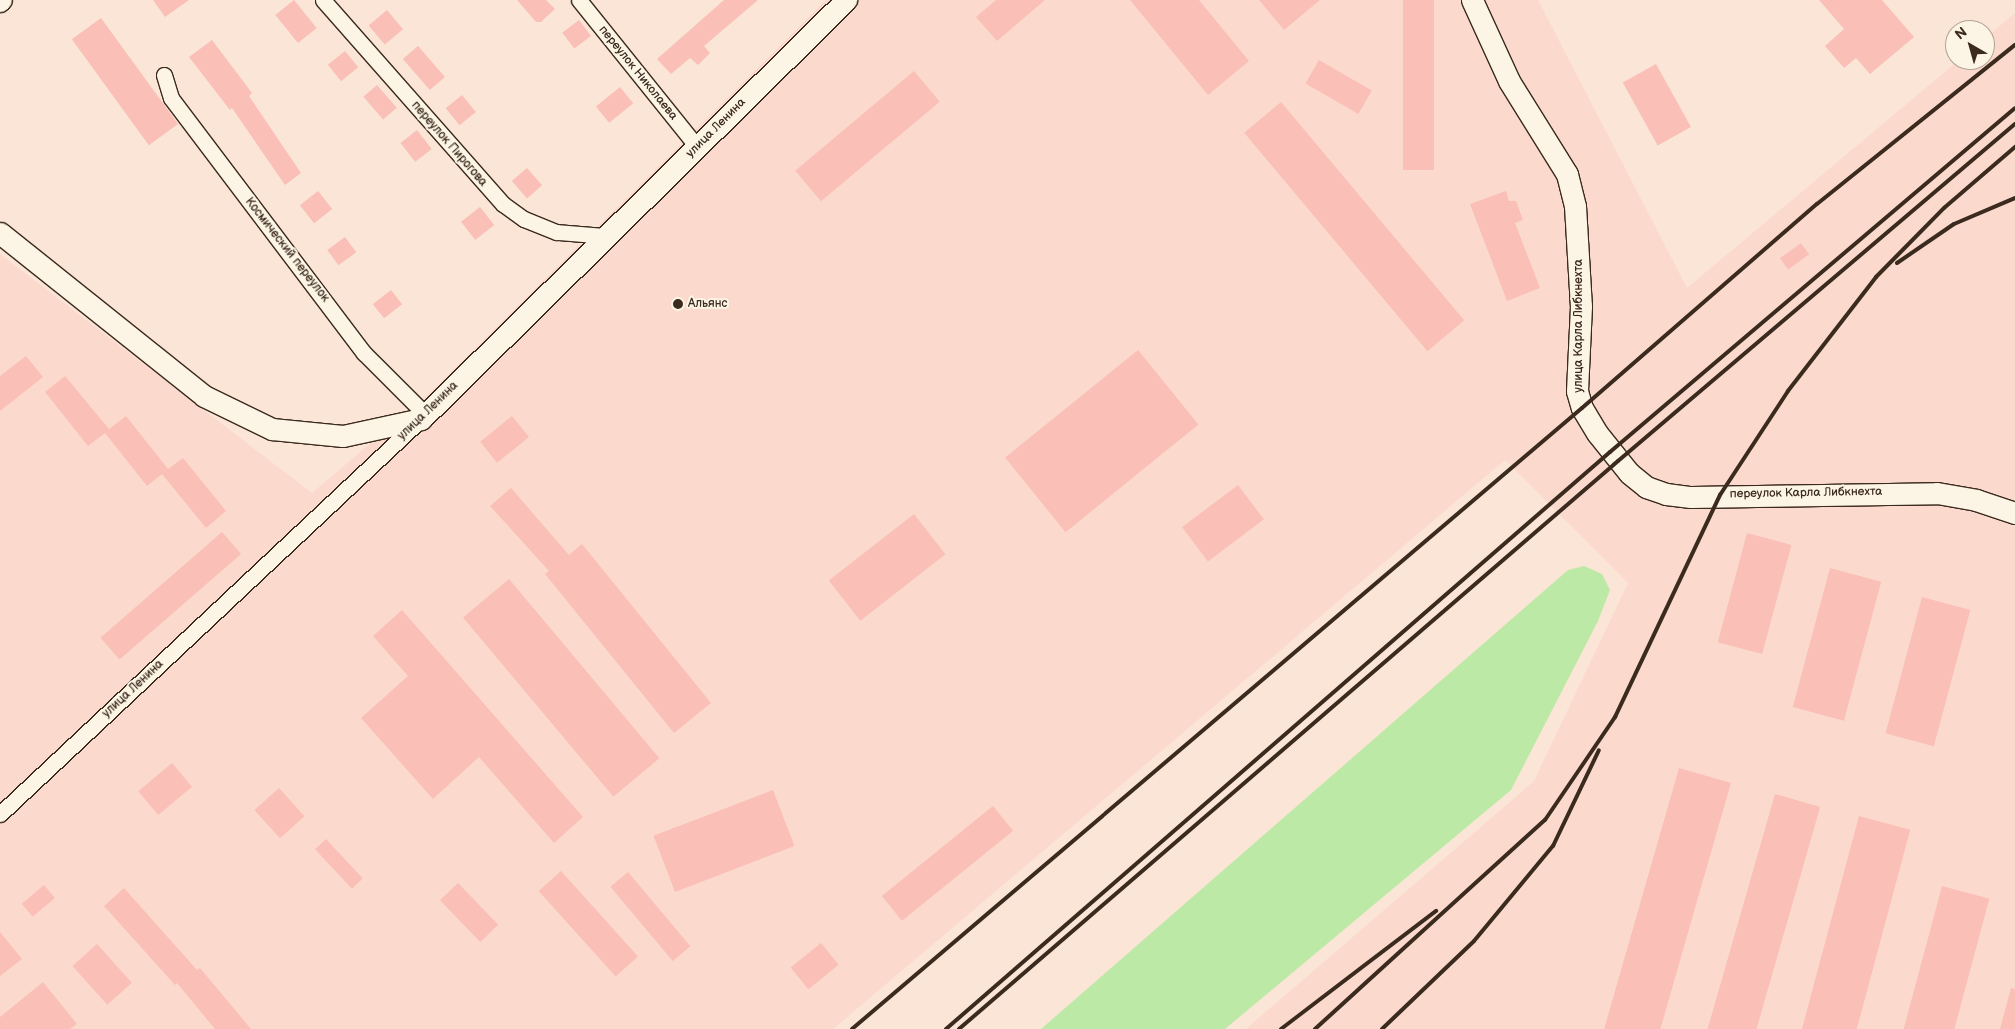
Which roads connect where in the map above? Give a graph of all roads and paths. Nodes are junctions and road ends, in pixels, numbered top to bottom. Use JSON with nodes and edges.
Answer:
{"nodes":[{"id":1,"x":323,"y":0,"type":"edge"},
{"id":2,"x":578,"y":0,"type":"edge"},
{"id":3,"x":846,"y":0,"type":"edge"},
{"id":4,"x":1472,"y":0,"type":"edge"},
{"id":5,"x":164,"y":75,"type":"dead end"},
{"id":6,"x":697,"y":147,"type":"junction"},
{"id":7,"x":0,"y":233,"type":"edge"},
{"id":8,"x":606,"y":236,"type":"junction"},
{"id":9,"x":1582,"y":408,"type":"joint"},
{"id":10,"x":423,"y":416,"type":"junction"},
{"id":11,"x":2015,"y":513,"type":"edge"},
{"id":12,"x":0,"y":814,"type":"edge"}],
"edges":[{"from":1,"to":8,"type":"street","name":"переулок Пирогова"},
{"from":2,"to":6,"type":"street","name":"переулок Николаева"},
{"from":3,"to":6,"type":"main road","name":"улица Ленина"},
{"from":4,"to":9,"type":"main road","name":"улица Карла Либкнехта"},
{"from":5,"to":10,"type":"street","name":"Космический переулок"},
{"from":6,"to":8,"type":"main road","name":"улица Ленина"},
{"from":7,"to":10,"type":"main road"},
{"from":8,"to":10,"type":"main road","name":"улица Ленина"},
{"from":9,"to":11,"type":"main road","name":"переулок Карла Либкнехта"},
{"from":10,"to":12,"type":"street","name":"улица Ленина"}]}
